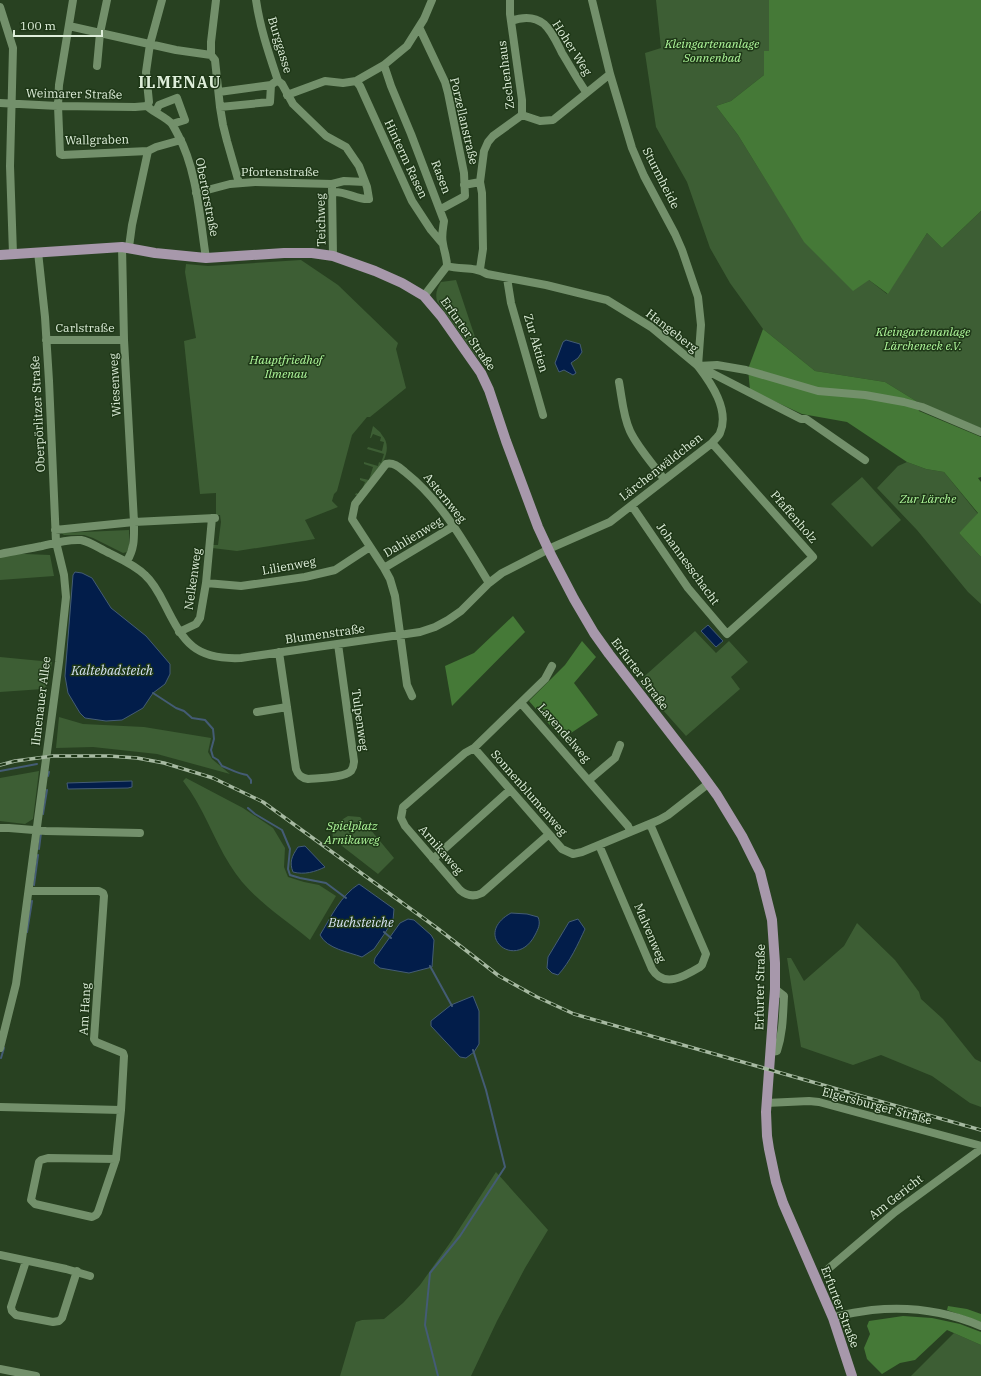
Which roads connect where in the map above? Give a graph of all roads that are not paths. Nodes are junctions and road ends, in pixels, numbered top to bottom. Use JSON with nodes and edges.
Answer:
{"nodes":[{"id":1,"x":73,"y":0,"type":"edge"},
{"id":2,"x":107,"y":0,"type":"edge"},
{"id":3,"x":162,"y":0,"type":"edge"},
{"id":4,"x":216,"y":0,"type":"edge"},
{"id":5,"x":256,"y":0,"type":"edge"},
{"id":6,"x":432,"y":0,"type":"edge"},
{"id":7,"x":510,"y":0,"type":"edge"},
{"id":8,"x":592,"y":0,"type":"edge"},
{"id":9,"x":0,"y":7,"type":"edge"},
{"id":10,"x":511,"y":21,"type":"junction"},
{"id":11,"x":69,"y":26,"type":"junction"},
{"id":12,"x":419,"y":27,"type":"junction"},
{"id":13,"x":100,"y":33,"type":"junction"},
{"id":14,"x":150,"y":44,"type":"junction"},
{"id":15,"x":211,"y":55,"type":"junction"},
{"id":16,"x":384,"y":64,"type":"junction"},
{"id":17,"x":97,"y":66,"type":"dead end"},
{"id":18,"x":610,"y":74,"type":"junction"},
{"id":19,"x":356,"y":81,"type":"junction"},
{"id":20,"x":274,"y":83,"type":"junction"},
{"id":21,"x":219,"y":92,"type":"junction"},
{"id":22,"x":586,"y":92,"type":"junction"},
{"id":23,"x":288,"y":95,"type":"junction"},
{"id":24,"x":0,"y":104,"type":"edge"},
{"id":25,"x":12,"y":104,"type":"junction"},
{"id":26,"x":58,"y":106,"type":"junction"},
{"id":27,"x":147,"y":106,"type":"junction"},
{"id":28,"x":220,"y":107,"type":"junction"},
{"id":29,"x":156,"y":111,"type":"junction"},
{"id":30,"x":522,"y":115,"type":"junction"},
{"id":31,"x":172,"y":124,"type":"junction"},
{"id":32,"x":181,"y":140,"type":"junction"},
{"id":33,"x":152,"y":149,"type":"junction"},
{"id":34,"x":365,"y":182,"type":"junction"},
{"id":35,"x":480,"y":182,"type":"junction"},
{"id":36,"x":239,"y":183,"type":"junction"},
{"id":37,"x":464,"y":185,"type":"junction"},
{"id":38,"x":332,"y":188,"type":"junction"},
{"id":39,"x":196,"y":193,"type":"junction"},
{"id":40,"x":441,"y":209,"type":"junction"},
{"id":41,"x":442,"y":243,"type":"junction"},
{"id":42,"x":125,"y":247,"type":"junction"},
{"id":43,"x":38,"y":252,"type":"junction"},
{"id":44,"x":13,"y":254,"type":"junction"},
{"id":45,"x":0,"y":255,"type":"edge"},
{"id":46,"x":333,"y":256,"type":"junction"},
{"id":47,"x":206,"y":258,"type":"junction"},
{"id":48,"x":447,"y":266,"type":"junction"},
{"id":49,"x":480,"y":269,"type":"junction"},
{"id":50,"x":507,"y":278,"type":"junction"},
{"id":51,"x":424,"y":296,"type":"junction"},
{"id":52,"x":46,"y":340,"type":"junction"},
{"id":53,"x":124,"y":340,"type":"junction"},
{"id":54,"x":698,"y":366,"type":"junction"},
{"id":55,"x":619,"y":382,"type":"dead end"},
{"id":56,"x":543,"y":415,"type":"dead end"},
{"id":57,"x":981,"y":432,"type":"edge"},
{"id":58,"x":712,"y":443,"type":"junction"},
{"id":59,"x":866,"y":460,"type":"dead end"},
{"id":60,"x":664,"y":480,"type":"junction"},
{"id":61,"x":632,"y":506,"type":"junction"},
{"id":62,"x":134,"y":522,"type":"junction"},
{"id":63,"x":454,"y":526,"type":"junction"},
{"id":64,"x":55,"y":530,"type":"junction"},
{"id":65,"x":56,"y":542,"type":"junction"},
{"id":66,"x":370,"y":547,"type":"junction"},
{"id":67,"x":548,"y":550,"type":"junction"},
{"id":68,"x":0,"y":554,"type":"edge"},
{"id":69,"x":126,"y":561,"type":"junction"},
{"id":70,"x":384,"y":568,"type":"junction"},
{"id":71,"x":64,"y":575,"type":"joint"},
{"id":72,"x":206,"y":583,"type":"junction"},
{"id":73,"x":489,"y":583,"type":"junction"},
{"id":74,"x":179,"y":632,"type":"junction"},
{"id":75,"x":727,"y":634,"type":"joint"},
{"id":76,"x":401,"y":635,"type":"junction"},
{"id":77,"x":338,"y":644,"type":"junction"},
{"id":78,"x":279,"y":652,"type":"junction"},
{"id":79,"x":552,"y":666,"type":"dead end"},
{"id":80,"x":412,"y":696,"type":"dead end"},
{"id":81,"x":521,"y":703,"type":"junction"},
{"id":82,"x":287,"y":707,"type":"junction"},
{"id":83,"x":257,"y":712,"type":"dead end"},
{"id":84,"x":620,"y":745,"type":"dead end"},
{"id":85,"x":474,"y":748,"type":"junction"},
{"id":86,"x":589,"y":780,"type":"junction"},
{"id":87,"x":709,"y":783,"type":"junction"},
{"id":88,"x":510,"y":790,"type":"junction"},
{"id":89,"x":650,"y":824,"type":"junction"},
{"id":90,"x":0,"y":828,"type":"edge"},
{"id":91,"x":37,"y":831,"type":"junction"},
{"id":92,"x":630,"y":831,"type":"junction"},
{"id":93,"x":140,"y":833,"type":"dead end"},
{"id":94,"x":548,"y":834,"type":"junction"},
{"id":95,"x":599,"y":845,"type":"junction"},
{"id":96,"x":433,"y":858,"type":"junction"},
{"id":97,"x":29,"y":891,"type":"junction"},
{"id":98,"x":10,"y":1012,"type":"junction"},
{"id":99,"x":0,"y":1013,"type":"edge"},
{"id":100,"x":0,"y":1048,"type":"edge"},
{"id":101,"x":766,"y":1103,"type":"junction"},
{"id":102,"x":0,"y":1107,"type":"edge"},
{"id":103,"x":121,"y":1110,"type":"junction"},
{"id":104,"x":981,"y":1147,"type":"edge"},
{"id":105,"x":116,"y":1159,"type":"junction"},
{"id":106,"x":0,"y":1256,"type":"edge"},
{"id":107,"x":26,"y":1261,"type":"junction"},
{"id":108,"x":828,"y":1269,"type":"dead end"},
{"id":109,"x":77,"y":1272,"type":"junction"},
{"id":110,"x":90,"y":1276,"type":"dead end"},
{"id":111,"x":833,"y":1318,"type":"junction"},
{"id":112,"x":981,"y":1326,"type":"edge"},
{"id":113,"x":0,"y":1369,"type":"edge"},
{"id":114,"x":36,"y":1376,"type":"edge"},
{"id":115,"x":852,"y":1376,"type":"edge"}],
"edges":[{"from":1,"to":11,"type":"street"},
{"from":2,"to":13,"type":"street"},
{"from":3,"to":14,"type":"street"},
{"from":4,"to":15,"type":"street"},
{"from":5,"to":20,"type":"street","name":"Burggasse"},
{"from":6,"to":12,"type":"street"},
{"from":7,"to":10,"type":"street","name":"Zechenhaus"},
{"from":8,"to":18,"type":"street","name":"Sturmheide"},
{"from":9,"to":25,"type":"street"},
{"from":10,"to":22,"type":"street","name":"Hoher Weg"},
{"from":10,"to":30,"type":"street","name":"Zechenhaus"},
{"from":11,"to":13,"type":"street"},
{"from":11,"to":26,"type":"street"},
{"from":12,"to":16,"type":"street"},
{"from":12,"to":37,"type":"street","name":"Porzellanstraße"},
{"from":13,"to":14,"type":"street"},
{"from":13,"to":17,"type":"street"},
{"from":14,"to":15,"type":"street"},
{"from":14,"to":27,"type":"street"},
{"from":15,"to":21,"type":"street"},
{"from":16,"to":19,"type":"street"},
{"from":16,"to":40,"type":"street","name":"Rasen"},
{"from":18,"to":22,"type":"street","name":"Zechenhaus"},
{"from":18,"to":54,"type":"street","name":"Sturmheide"},
{"from":19,"to":23,"type":"street"},
{"from":19,"to":41,"type":"street","name":"Hinterm Rasen"},
{"from":20,"to":21,"type":"street"},
{"from":20,"to":23,"type":"street","name":"Burggasse"},
{"from":20,"to":28,"type":"street"},
{"from":21,"to":28,"type":"street"},
{"from":22,"to":30,"type":"street","name":"Zechenhaus"},
{"from":23,"to":34,"type":"street","name":"Pfortenstraße"},
{"from":24,"to":25,"type":"street","name":"Weimarer Straße"},
{"from":25,"to":26,"type":"street","name":"Weimarer Straße"},
{"from":25,"to":44,"type":"street"},
{"from":26,"to":27,"type":"street","name":"Weimarer Straße"},
{"from":26,"to":33,"type":"street","name":"Wallgraben"},
{"from":27,"to":29,"type":"street"},
{"from":28,"to":36,"type":"street"},
{"from":29,"to":31,"type":"street"},
{"from":29,"to":31,"type":"street"},
{"from":30,"to":35,"type":"street"},
{"from":31,"to":32,"type":"street","name":"Obertorstraße"},
{"from":32,"to":33,"type":"street"},
{"from":32,"to":39,"type":"street","name":"Obertorstraße"},
{"from":33,"to":42,"type":"street","name":"Wiesenweg"},
{"from":34,"to":38,"type":"street","name":"Pfortenstraße"},
{"from":34,"to":38,"type":"street","name":"Pfortenstraße"},
{"from":35,"to":37,"type":"street"},
{"from":35,"to":49,"type":"street"},
{"from":36,"to":38,"type":"street","name":"Pfortenstraße"},
{"from":36,"to":39,"type":"street","name":"Pfortenstraße"},
{"from":37,"to":40,"type":"street","name":"Porzellanstraße"},
{"from":38,"to":46,"type":"street","name":"Teichweg"},
{"from":39,"to":47,"type":"street","name":"Obertorstraße"},
{"from":40,"to":41,"type":"street","name":"Rasen"},
{"from":41,"to":48,"type":"street","name":"Rasen"},
{"from":42,"to":43,"type":"main road","name":"Erfurter Straße"},
{"from":42,"to":47,"type":"main road","name":"Erfurter Straße"},
{"from":42,"to":53,"type":"street","name":"Wiesenweg"},
{"from":43,"to":44,"type":"main road","name":"Erfurter Straße"},
{"from":43,"to":52,"type":"street","name":"Oberpörlitzer Straße"},
{"from":44,"to":45,"type":"main road","name":"Erfurter Straße"},
{"from":46,"to":47,"type":"main road","name":"Erfurter Straße"},
{"from":46,"to":51,"type":"main road","name":"Erfurter Straße"},
{"from":48,"to":49,"type":"street","name":"Hangeberg"},
{"from":48,"to":51,"type":"street"},
{"from":49,"to":50,"type":"street","name":"Hangeberg"},
{"from":50,"to":54,"type":"street","name":"Hangeberg"},
{"from":50,"to":56,"type":"street","name":"Zur Aktien"},
{"from":51,"to":67,"type":"main road","name":"Erfurter Straße"},
{"from":52,"to":53,"type":"street","name":"Carlstraße"},
{"from":52,"to":64,"type":"street","name":"Oberpörlitzer Straße"},
{"from":53,"to":62,"type":"street","name":"Wiesenweg"},
{"from":54,"to":57,"type":"street"},
{"from":54,"to":58,"type":"street","name":"Lärchenwäldchen"},
{"from":54,"to":59,"type":"street","name":"Hangeberg"},
{"from":55,"to":60,"type":"street"},
{"from":58,"to":60,"type":"street","name":"Lärchenwäldchen"},
{"from":58,"to":75,"type":"street","name":"Pfaffenholz"},
{"from":60,"to":61,"type":"street","name":"Lärchenwäldchen"},
{"from":61,"to":67,"type":"street","name":"Lärchenwäldchen"},
{"from":61,"to":75,"type":"street","name":"Johannesschacht"},
{"from":62,"to":64,"type":"street"},
{"from":62,"to":69,"type":"street"},
{"from":62,"to":72,"type":"street","name":"Nelkenweg"},
{"from":63,"to":66,"type":"street","name":"Asternweg"},
{"from":63,"to":70,"type":"street","name":"Dahlienweg"},
{"from":63,"to":73,"type":"street","name":"Asternweg"},
{"from":64,"to":65,"type":"street","name":"Oberpörlitzer Straße"},
{"from":65,"to":68,"type":"street","name":"Blumenstraße"},
{"from":65,"to":69,"type":"street","name":"Blumenstraße"},
{"from":65,"to":71,"type":"street","name":"Oberpörlitzer Straße"},
{"from":66,"to":70,"type":"street"},
{"from":66,"to":72,"type":"street","name":"Lilienweg"},
{"from":67,"to":73,"type":"street","name":"Blumenstraße"},
{"from":67,"to":87,"type":"main road","name":"Erfurter Straße"},
{"from":69,"to":74,"type":"street","name":"Blumenstraße"},
{"from":70,"to":76,"type":"street"},
{"from":71,"to":91,"type":"street","name":"Ilmenauer Allee"},
{"from":72,"to":74,"type":"street","name":"Nelkenweg"},
{"from":73,"to":76,"type":"street","name":"Blumenstraße"},
{"from":74,"to":78,"type":"street","name":"Blumenstraße"},
{"from":76,"to":77,"type":"street","name":"Blumenstraße"},
{"from":76,"to":80,"type":"street"},
{"from":77,"to":78,"type":"street","name":"Blumenstraße"},
{"from":77,"to":82,"type":"street","name":"Tulpenweg"},
{"from":78,"to":82,"type":"street","name":"Tulpenweg"},
{"from":79,"to":81,"type":"street","name":"Sonnenblumenweg"},
{"from":81,"to":85,"type":"street","name":"Sonnenblumenweg"},
{"from":81,"to":86,"type":"street","name":"Lavendelweg"},
{"from":82,"to":83,"type":"street"},
{"from":84,"to":86,"type":"street","name":"Lavendelweg"},
{"from":85,"to":88,"type":"street","name":"Sonnenblumenweg"},
{"from":85,"to":96,"type":"street","name":"Arnikaweg"},
{"from":86,"to":92,"type":"street","name":"Lavendelweg"},
{"from":87,"to":89,"type":"street","name":"Sonnenblumenweg"},
{"from":87,"to":101,"type":"main road","name":"Erfurter Straße"},
{"from":88,"to":94,"type":"street","name":"Sonnenblumenweg"},
{"from":88,"to":96,"type":"street"},
{"from":89,"to":92,"type":"street","name":"Sonnenblumenweg"},
{"from":89,"to":95,"type":"street","name":"Malvenweg"},
{"from":90,"to":91,"type":"street"},
{"from":91,"to":93,"type":"street"},
{"from":91,"to":97,"type":"street","name":"Ilmenauer Allee"},
{"from":92,"to":95,"type":"street","name":"Sonnenblumenweg"},
{"from":94,"to":95,"type":"street","name":"Sonnenblumenweg"},
{"from":94,"to":96,"type":"street","name":"Arnikaweg"},
{"from":97,"to":98,"type":"street","name":"Ilmenauer Allee"},
{"from":97,"to":103,"type":"street","name":"Am Hang"},
{"from":98,"to":99,"type":"street"},
{"from":98,"to":100,"type":"street","name":"Ilmenauer Allee"},
{"from":101,"to":104,"type":"street","name":"Elgersburger Straße"},
{"from":101,"to":111,"type":"main road","name":"Erfurter Straße"},
{"from":102,"to":103,"type":"street"},
{"from":103,"to":105,"type":"street"},
{"from":104,"to":108,"type":"street","name":"Am Gericht"},
{"from":105,"to":105,"type":"street"},
{"from":106,"to":107,"type":"street"},
{"from":107,"to":109,"type":"street"},
{"from":107,"to":109,"type":"street"},
{"from":109,"to":110,"type":"street"},
{"from":111,"to":112,"type":"street"},
{"from":111,"to":115,"type":"main road","name":"Erfurter Straße"},
{"from":113,"to":114,"type":"street"}]}
